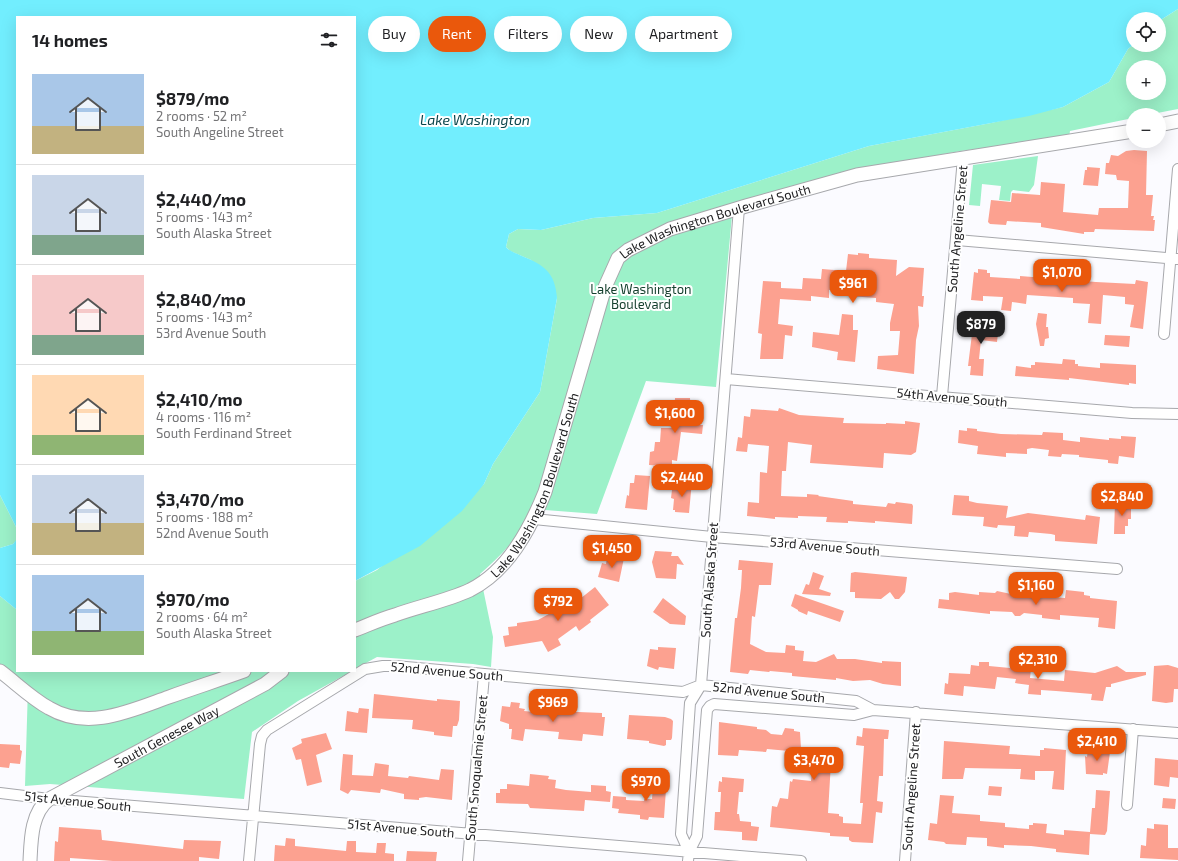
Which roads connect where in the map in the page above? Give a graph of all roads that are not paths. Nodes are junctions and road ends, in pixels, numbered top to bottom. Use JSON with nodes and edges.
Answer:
{"nodes":[{"id":1,"x":1178,"y":121,"type":"edge"},
{"id":2,"x":1166,"y":124,"type":"edge"},
{"id":3,"x":1126,"y":132,"type":"edge"},
{"id":4,"x":963,"y":158,"type":"junction"},
{"id":5,"x":1178,"y":169,"type":"edge"},
{"id":6,"x":740,"y":208,"type":"junction"},
{"id":7,"x":957,"y":240,"type":"junction"},
{"id":8,"x":1174,"y":259,"type":"edge"},
{"id":9,"x":1164,"y":334,"type":"dead end"},
{"id":10,"x":726,"y":379,"type":"junction"},
{"id":11,"x":942,"y":396,"type":"junction"},
{"id":12,"x":1178,"y":414,"type":"edge"},
{"id":13,"x":534,"y":520,"type":"junction"},
{"id":14,"x":712,"y":537,"type":"junction"},
{"id":15,"x":1117,"y":569,"type":"dead end"},
{"id":16,"x":356,"y":630,"type":"edge"},
{"id":17,"x":0,"y":671,"type":"edge"},
{"id":18,"x":241,"y":672,"type":"edge"},
{"id":19,"x":281,"y":672,"type":"edge"},
{"id":20,"x":484,"y":675,"type":"junction"},
{"id":21,"x":701,"y":685,"type":"junction"},
{"id":22,"x":873,"y":710,"type":"junction"},
{"id":23,"x":916,"y":712,"type":"junction"},
{"id":24,"x":1133,"y":729,"type":"junction"},
{"id":25,"x":1178,"y":733,"type":"edge"},
{"id":26,"x":0,"y":793,"type":"edge"},
{"id":27,"x":49,"y":799,"type":"junction"},
{"id":28,"x":1127,"y":805,"type":"dead end"},
{"id":29,"x":253,"y":816,"type":"junction"},
{"id":30,"x":471,"y":834,"type":"junction"},
{"id":31,"x":689,"y":857,"type":"edge"},
{"id":32,"x":30,"y":861,"type":"edge"},
{"id":33,"x":249,"y":861,"type":"edge"},
{"id":34,"x":468,"y":861,"type":"edge"},
{"id":35,"x":802,"y":861,"type":"edge"},
{"id":36,"x":905,"y":861,"type":"edge"}],
"edges":[{"from":1,"to":2,"type":"main road"},
{"from":3,"to":4,"type":"main road","name":"Lake Washington Boulevard South"},
{"from":4,"to":6,"type":"main road","name":"Lake Washington Boulevard South"},
{"from":4,"to":7,"type":"street","name":"South Angeline Street"},
{"from":5,"to":8,"type":"street"},
{"from":6,"to":10,"type":"street","name":"South Alaska Street"},
{"from":6,"to":13,"type":"main road","name":"Lake Washington Boulevard South"},
{"from":7,"to":8,"type":"street"},
{"from":7,"to":11,"type":"street","name":"South Angeline Street"},
{"from":8,"to":9,"type":"street"},
{"from":10,"to":11,"type":"street","name":"54th Avenue South"},
{"from":10,"to":14,"type":"street","name":"South Alaska Street"},
{"from":11,"to":12,"type":"street","name":"54th Avenue South"},
{"from":13,"to":14,"type":"street","name":"53rd Avenue South"},
{"from":13,"to":16,"type":"main road","name":"Lake Washington Boulevard South"},
{"from":14,"to":15,"type":"street","name":"53rd Avenue South"},
{"from":14,"to":21,"type":"street","name":"South Alaska Street"},
{"from":17,"to":18,"type":"main road"},
{"from":19,"to":27,"type":"main road","name":"South Genesee Way"},
{"from":20,"to":21,"type":"street","name":"52nd Avenue South"},
{"from":20,"to":29,"type":"street","name":"52nd Avenue South"},
{"from":20,"to":30,"type":"street","name":"South Snoqualmie Street"},
{"from":21,"to":22,"type":"street","name":"52nd Avenue South"},
{"from":21,"to":31,"type":"street","name":"South Alaska Street"},
{"from":22,"to":23,"type":"street","name":"52nd Avenue South"},
{"from":22,"to":31,"type":"street","name":"52nd Avenue South"},
{"from":23,"to":24,"type":"street","name":"52nd Avenue South"},
{"from":23,"to":36,"type":"street","name":"South Angeline Street"},
{"from":24,"to":25,"type":"street","name":"52nd Avenue South"},
{"from":24,"to":28,"type":"street"},
{"from":26,"to":27,"type":"street","name":"51st Avenue South"},
{"from":27,"to":29,"type":"street","name":"51st Avenue South"},
{"from":27,"to":32,"type":"main road"},
{"from":29,"to":30,"type":"street","name":"51st Avenue South"},
{"from":29,"to":33,"type":"street","name":"52nd Avenue South"},
{"from":30,"to":31,"type":"street","name":"51st Avenue South"},
{"from":30,"to":34,"type":"street","name":"South Snoqualmie Street"},
{"from":31,"to":35,"type":"street","name":"51st Avenue South"}]}
